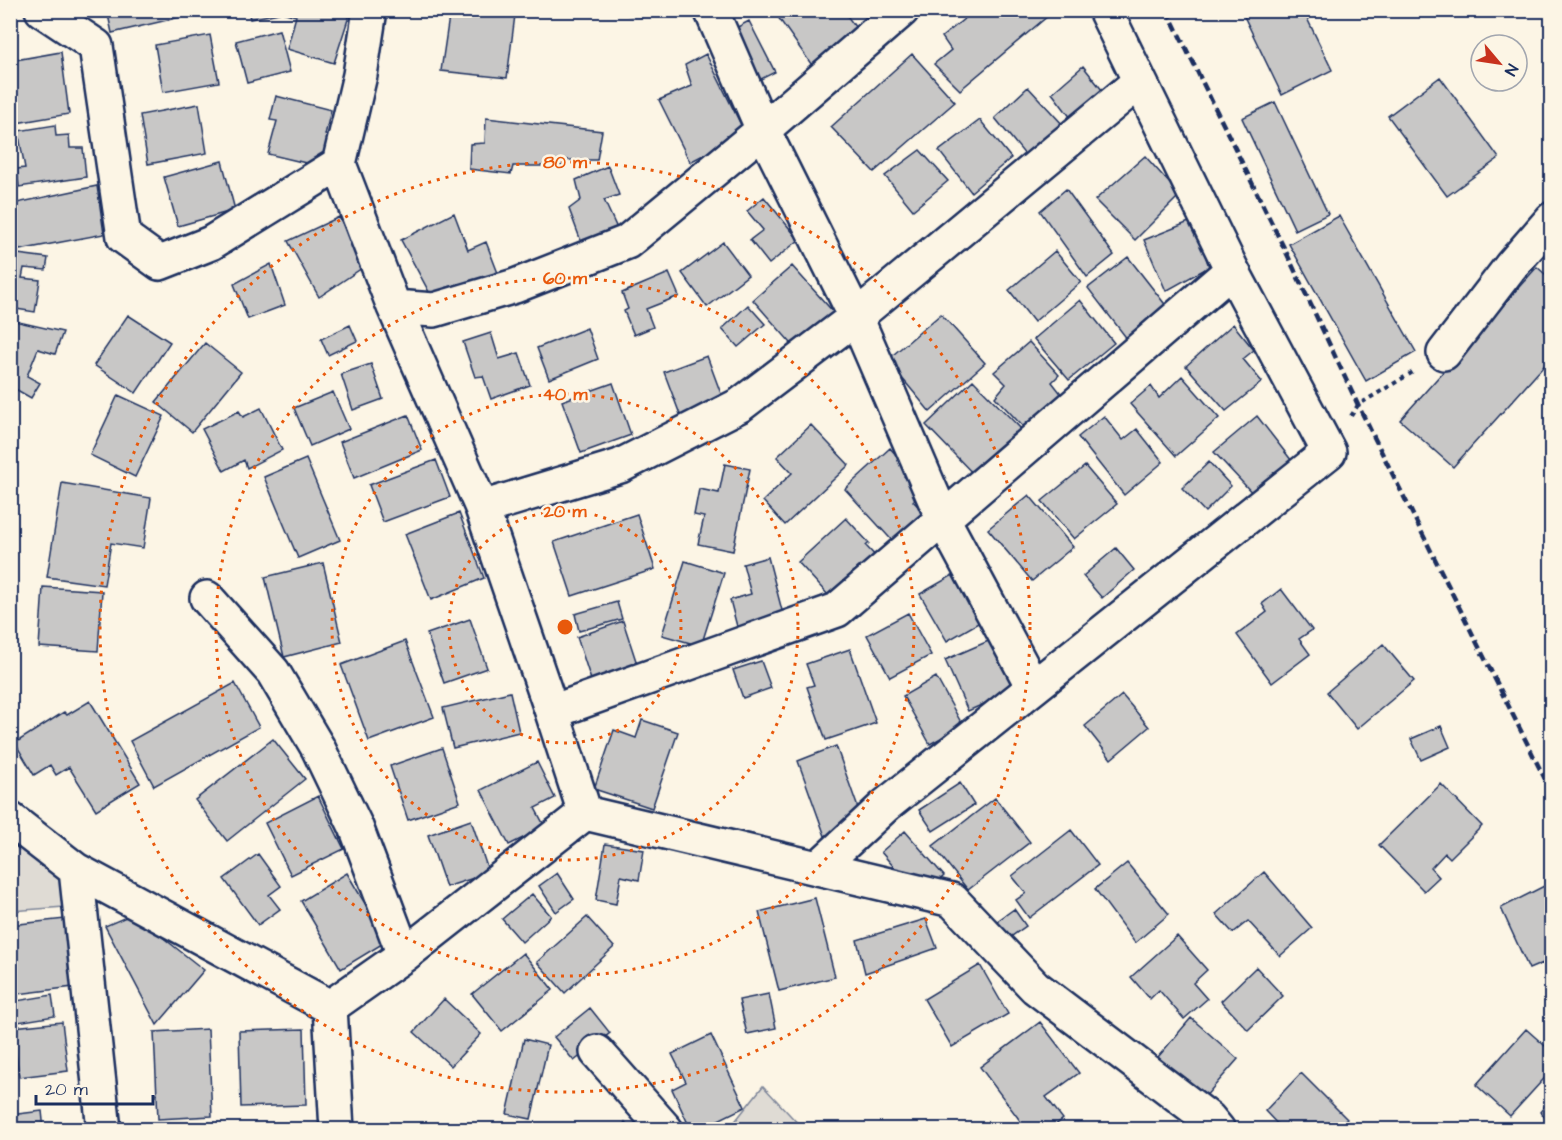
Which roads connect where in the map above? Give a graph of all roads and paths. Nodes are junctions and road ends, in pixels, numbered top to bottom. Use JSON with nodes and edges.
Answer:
{"nodes":[{"id":1,"x":42,"y":10,"type":"edge"},
{"id":2,"x":370,"y":10,"type":"edge"},
{"id":3,"x":711,"y":10,"type":"edge"},
{"id":4,"x":902,"y":10,"type":"edge"},
{"id":5,"x":1105,"y":10,"type":"edge"},
{"id":6,"x":1138,"y":82,"type":"junction"},
{"id":7,"x":763,"y":130,"type":"junction"},
{"id":8,"x":339,"y":164,"type":"junction"},
{"id":9,"x":1551,"y":219,"type":"edge"},
{"id":10,"x":1232,"y":270,"type":"junction"},
{"id":11,"x":394,"y":307,"type":"junction"},
{"id":12,"x":856,"y":317,"type":"junction"},
{"id":13,"x":1444,"y":353,"type":"joint"},
{"id":14,"x":1358,"y":405,"type":"dead end"},
{"id":15,"x":482,"y":508,"type":"junction"},
{"id":16,"x":943,"y":519,"type":"junction"},
{"id":17,"x":207,"y":598,"type":"dead end"},
{"id":18,"x":1033,"y":687,"type":"junction"},
{"id":19,"x":552,"y":712,"type":"junction"},
{"id":20,"x":585,"y":813,"type":"junction"},
{"id":21,"x":10,"y":819,"type":"edge"},
{"id":22,"x":818,"y":868,"type":"junction"},
{"id":23,"x":76,"y":870,"type":"junction"},
{"id":24,"x":404,"y":955,"type":"junction"},
{"id":25,"x":330,"y":1007,"type":"junction"},
{"id":26,"x":597,"y":1052,"type":"dead end"},
{"id":27,"x":104,"y":1130,"type":"edge"},
{"id":28,"x":337,"y":1130,"type":"edge"},
{"id":29,"x":666,"y":1130,"type":"edge"},
{"id":30,"x":1218,"y":1130,"type":"edge"}],
"edges":[{"from":1,"to":8,"type":"street"},
{"from":2,"to":8,"type":"street"},
{"from":3,"to":7,"type":"street"},
{"from":4,"to":7,"type":"street"},
{"from":5,"to":6,"type":"street"},
{"from":6,"to":10,"type":"street"},
{"from":6,"to":12,"type":"street"},
{"from":7,"to":11,"type":"street"},
{"from":7,"to":12,"type":"street"},
{"from":8,"to":11,"type":"street"},
{"from":9,"to":13,"type":"street"},
{"from":10,"to":16,"type":"street"},
{"from":10,"to":18,"type":"street"},
{"from":11,"to":15,"type":"street"},
{"from":12,"to":15,"type":"street"},
{"from":12,"to":16,"type":"street"},
{"from":13,"to":14,"type":"path"},
{"from":15,"to":19,"type":"street"},
{"from":16,"to":18,"type":"street"},
{"from":16,"to":19,"type":"street"},
{"from":17,"to":24,"type":"street"},
{"from":18,"to":22,"type":"street"},
{"from":19,"to":20,"type":"street"},
{"from":20,"to":22,"type":"street"},
{"from":20,"to":24,"type":"street"},
{"from":21,"to":23,"type":"street"},
{"from":22,"to":30,"type":"street"},
{"from":23,"to":25,"type":"street"},
{"from":23,"to":27,"type":"street"},
{"from":24,"to":25,"type":"street"},
{"from":25,"to":28,"type":"street"},
{"from":26,"to":29,"type":"street"}]}
